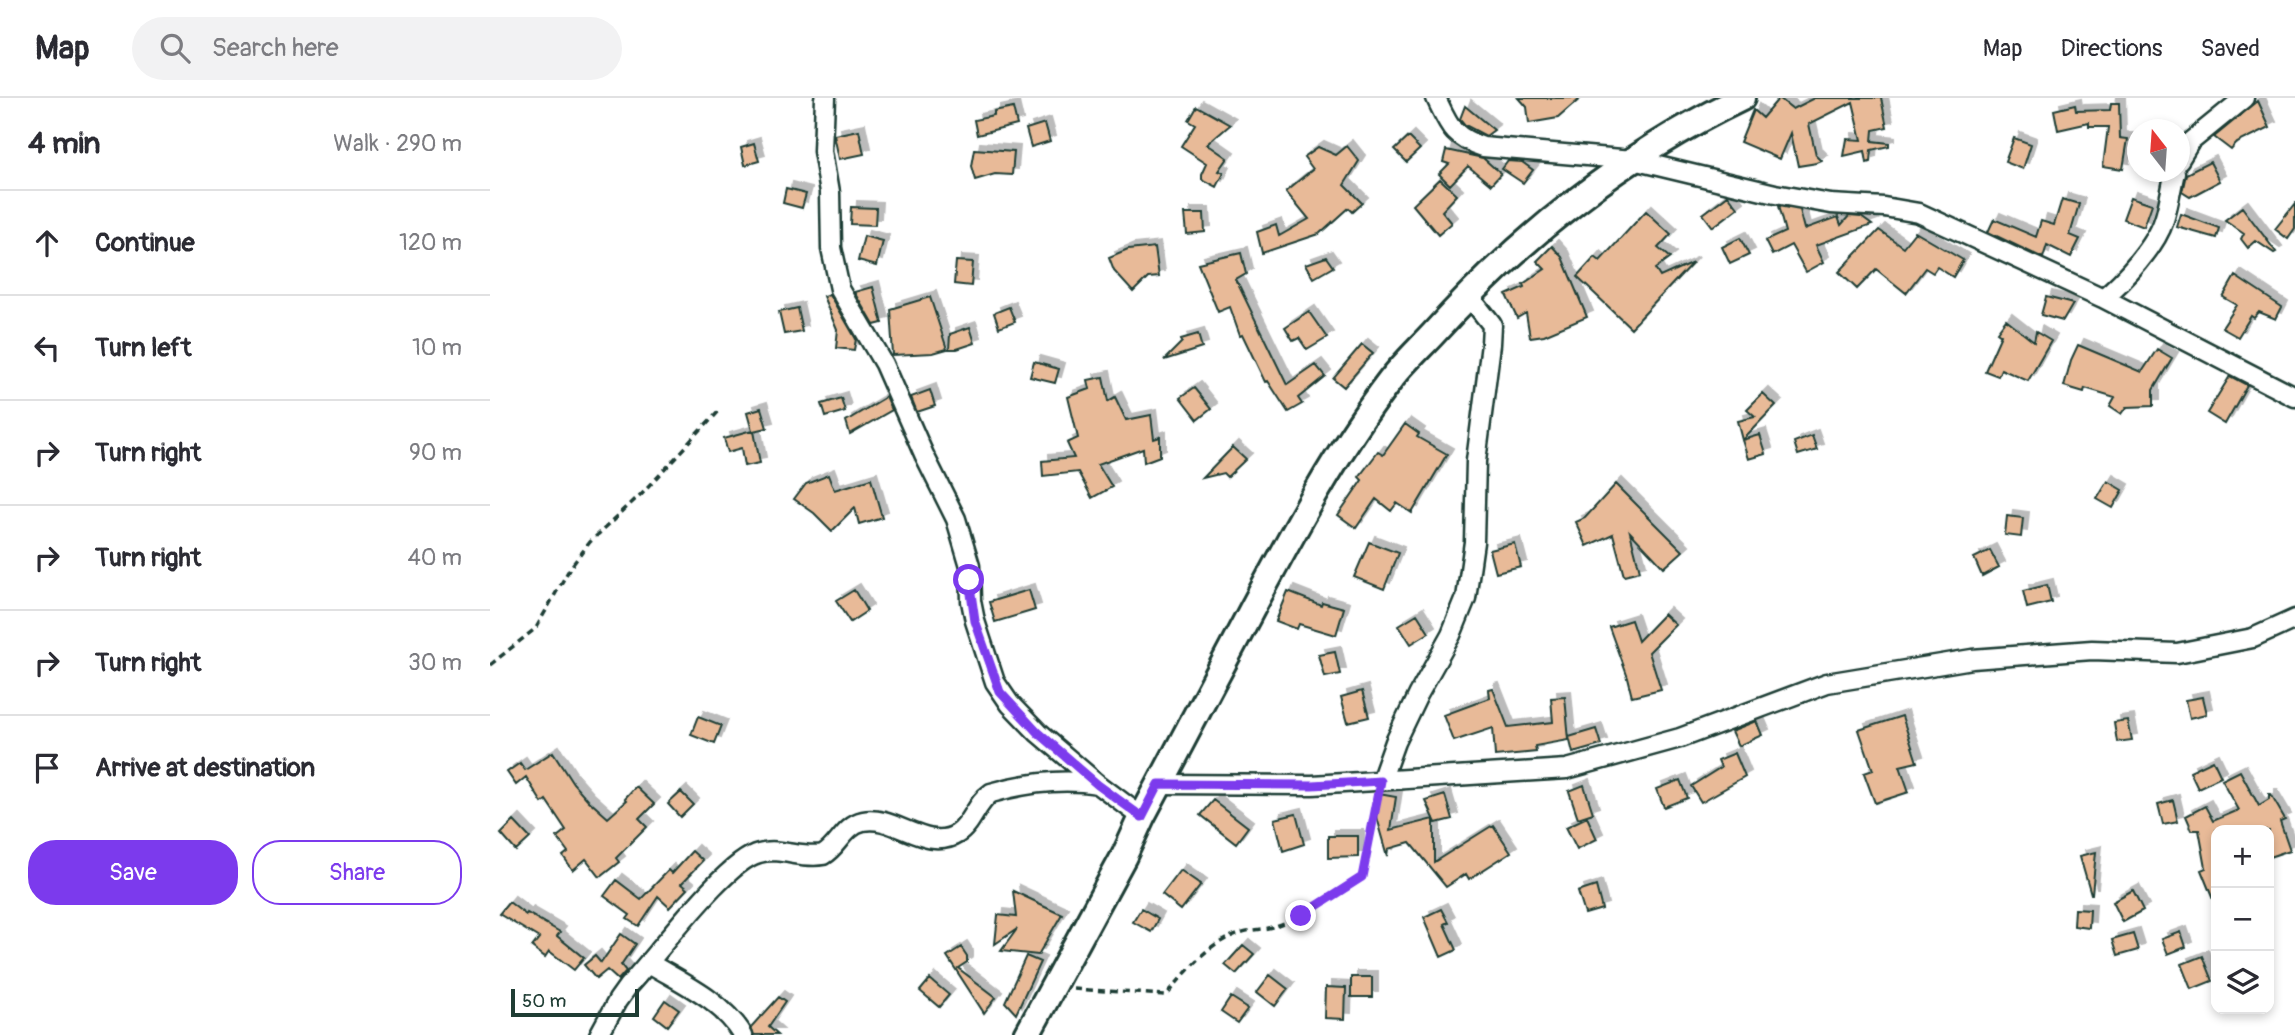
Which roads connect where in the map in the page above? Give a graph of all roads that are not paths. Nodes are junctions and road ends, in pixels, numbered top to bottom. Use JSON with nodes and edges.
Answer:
{"nodes":[{"id":1,"x":825,"y":98,"type":"edge"},
{"id":2,"x":1436,"y":98,"type":"edge"},
{"id":3,"x":1742,"y":98,"type":"edge"},
{"id":4,"x":2244,"y":98,"type":"edge"},
{"id":5,"x":2190,"y":142,"type":"edge"},
{"id":6,"x":1633,"y":160,"type":"junction"},
{"id":7,"x":2173,"y":182,"type":"edge"},
{"id":8,"x":1466,"y":297,"type":"junction"},
{"id":9,"x":2103,"y":298,"type":"junction"},
{"id":10,"x":2295,"y":397,"type":"edge"},
{"id":11,"x":2295,"y":619,"type":"edge"},
{"id":12,"x":1381,"y":781,"type":"junction"},
{"id":13,"x":1159,"y":784,"type":"junction"},
{"id":14,"x":1098,"y":785,"type":"junction"},
{"id":15,"x":1142,"y":817,"type":"junction"},
{"id":16,"x":649,"y":963,"type":"junction"},
{"id":17,"x":599,"y":1035,"type":"edge"},
{"id":18,"x":743,"y":1035,"type":"edge"},
{"id":19,"x":1027,"y":1035,"type":"edge"}],
"edges":[{"from":1,"to":14,"type":"street"},
{"from":2,"to":6,"type":"street"},
{"from":3,"to":6,"type":"main road"},
{"from":4,"to":5,"type":"street"},
{"from":6,"to":8,"type":"main road"},
{"from":6,"to":9,"type":"street"},
{"from":7,"to":9,"type":"street"},
{"from":8,"to":12,"type":"street"},
{"from":8,"to":13,"type":"main road"},
{"from":9,"to":10,"type":"street"},
{"from":11,"to":12,"type":"street"},
{"from":12,"to":13,"type":"street"},
{"from":13,"to":15,"type":"main road"},
{"from":14,"to":15,"type":"street"},
{"from":14,"to":16,"type":"street"},
{"from":15,"to":19,"type":"main road"},
{"from":16,"to":17,"type":"street"},
{"from":16,"to":18,"type":"street"}]}
